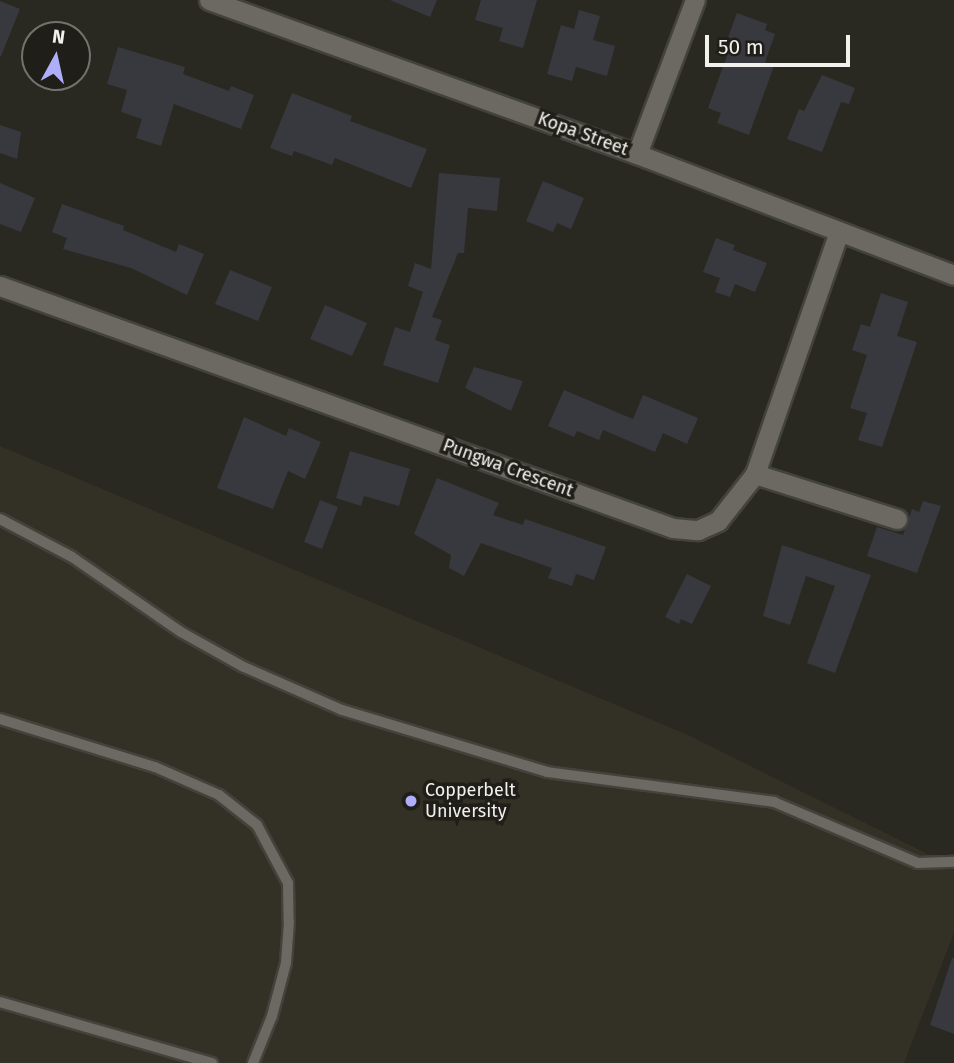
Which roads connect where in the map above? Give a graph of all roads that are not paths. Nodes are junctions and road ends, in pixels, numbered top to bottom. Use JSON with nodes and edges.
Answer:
{"nodes":[{"id":1,"x":209,"y":0,"type":"edge"},
{"id":2,"x":695,"y":0,"type":"edge"},
{"id":3,"x":637,"y":154,"type":"junction"},
{"id":4,"x":839,"y":232,"type":"junction"},
{"id":5,"x":954,"y":275,"type":"edge"},
{"id":6,"x":0,"y":286,"type":"edge"},
{"id":7,"x":755,"y":474,"type":"junction"},
{"id":8,"x":0,"y":519,"type":"edge"},
{"id":9,"x":897,"y":519,"type":"dead end"},
{"id":10,"x":0,"y":719,"type":"edge"},
{"id":11,"x":954,"y":862,"type":"edge"},
{"id":12,"x":0,"y":1002,"type":"edge"},
{"id":13,"x":212,"y":1063,"type":"edge"},
{"id":14,"x":253,"y":1063,"type":"edge"}],
"edges":[{"from":1,"to":3,"type":"street","name":"Kopa Street"},
{"from":2,"to":3,"type":"street"},
{"from":3,"to":4,"type":"street","name":"Kopa Street"},
{"from":4,"to":5,"type":"street","name":"Kopa Street"},
{"from":4,"to":7,"type":"street","name":"Pungwa Crescent"},
{"from":6,"to":7,"type":"street","name":"Pungwa Crescent"},
{"from":7,"to":9,"type":"street"},
{"from":8,"to":11,"type":"lane"},
{"from":10,"to":14,"type":"lane"},
{"from":12,"to":13,"type":"lane"}]}
